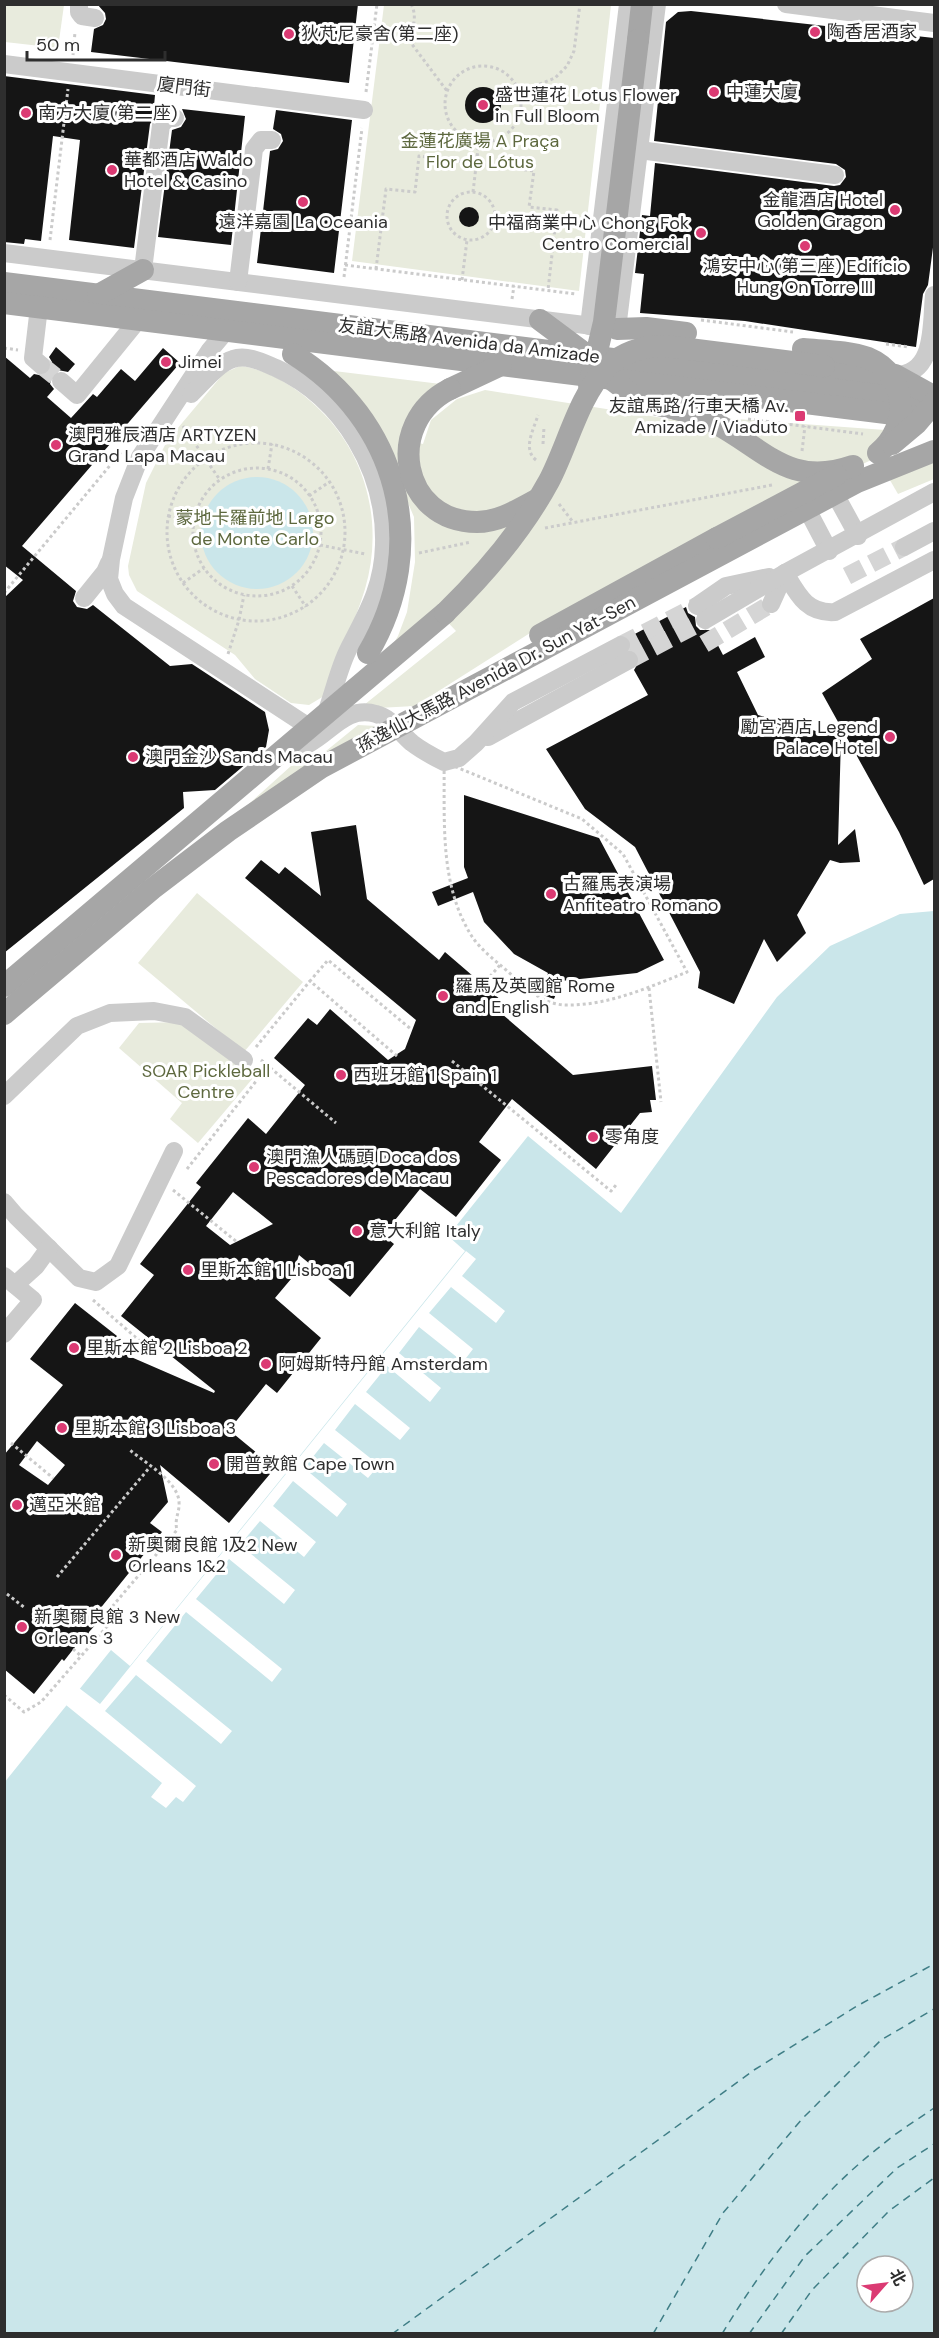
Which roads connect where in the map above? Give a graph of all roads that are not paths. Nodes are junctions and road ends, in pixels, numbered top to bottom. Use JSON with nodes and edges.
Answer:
{"nodes":[{"id":1,"x":628,"y":4,"type":"edge"},
{"id":2,"x":642,"y":4,"type":"edge"},
{"id":3,"x":657,"y":4,"type":"edge"},
{"id":4,"x":786,"y":4,"type":"edge"},
{"id":5,"x":79,"y":7,"type":"edge"},
{"id":6,"x":827,"y":7,"type":"edge"},
{"id":7,"x":95,"y":18,"type":"dead end"},
{"id":8,"x":934,"y":23,"type":"edge"},
{"id":9,"x":4,"y":64,"type":"edge"},
{"id":10,"x":364,"y":110,"type":"road end"},
{"id":11,"x":168,"y":121,"type":"dead end"},
{"id":12,"x":272,"y":140,"type":"dead end"},
{"id":13,"x":639,"y":150,"type":"junction"},
{"id":14,"x":834,"y":175,"type":"dead end"},
{"id":15,"x":4,"y":253,"type":"edge"},
{"id":16,"x":143,"y":270,"type":"junction"},
{"id":17,"x":238,"y":282,"type":"junction"},
{"id":18,"x":4,"y":283,"type":"edge"},
{"id":19,"x":592,"y":294,"type":"junction"},
{"id":20,"x":98,"y":295,"type":"junction"},
{"id":21,"x":934,"y":295,"type":"edge"},
{"id":22,"x":621,"y":296,"type":"junction"},
{"id":23,"x":4,"y":303,"type":"edge"},
{"id":24,"x":39,"y":307,"type":"junction"},
{"id":25,"x":138,"y":320,"type":"junction"},
{"id":26,"x":540,"y":320,"type":"junction"},
{"id":27,"x":589,"y":326,"type":"junction"},
{"id":28,"x":617,"y":329,"type":"junction"},
{"id":29,"x":226,"y":331,"type":"junction"},
{"id":30,"x":252,"y":334,"type":"junction"},
{"id":31,"x":931,"y":346,"type":"edge"},
{"id":32,"x":590,"y":356,"type":"junction"},
{"id":33,"x":41,"y":365,"type":"tunnel mouth"},
{"id":34,"x":501,"y":365,"type":"junction"},
{"id":35,"x":895,"y":375,"type":"junction"},
{"id":36,"x":610,"y":379,"type":"junction"},
{"id":37,"x":60,"y":381,"type":"tunnel mouth"},
{"id":38,"x":934,"y":400,"type":"edge"},
{"id":39,"x":583,"y":404,"type":"junction"},
{"id":40,"x":176,"y":418,"type":"junction"},
{"id":41,"x":934,"y":419,"type":"edge"},
{"id":42,"x":934,"y":452,"type":"edge"},
{"id":43,"x":878,"y":453,"type":"junction"},
{"id":44,"x":853,"y":466,"type":"junction"},
{"id":45,"x":934,"y":492,"type":"edge"},
{"id":46,"x":835,"y":494,"type":"junction"},
{"id":47,"x":539,"y":498,"type":"junction"},
{"id":48,"x":807,"y":509,"type":"junction"},
{"id":49,"x":897,"y":512,"type":"junction"},
{"id":50,"x":934,"y":531,"type":"edge"},
{"id":51,"x":858,"y":536,"type":"junction"},
{"id":52,"x":829,"y":551,"type":"junction"},
{"id":53,"x":111,"y":559,"type":"junction"},
{"id":54,"x":934,"y":560,"type":"edge"},
{"id":55,"x":785,"y":573,"type":"junction"},
{"id":56,"x":84,"y":598,"type":"dead end"},
{"id":57,"x":771,"y":604,"type":"tunnel mouth"},
{"id":58,"x":701,"y":613,"type":"tunnel mouth"},
{"id":59,"x":625,"y":652,"type":"tunnel mouth"},
{"id":60,"x":325,"y":714,"type":"junction"},
{"id":61,"x":395,"y":726,"type":"junction"},
{"id":62,"x":284,"y":749,"type":"junction"},
{"id":63,"x":4,"y":986,"type":"edge"},
{"id":64,"x":4,"y":1014,"type":"edge"},
{"id":65,"x":248,"y":1056,"type":"road end"},
{"id":66,"x":4,"y":1095,"type":"edge"},
{"id":67,"x":174,"y":1151,"type":"dead end"},
{"id":68,"x":4,"y":1202,"type":"edge"},
{"id":69,"x":49,"y":1248,"type":"junction"},
{"id":70,"x":10,"y":1281,"type":"edge"},
{"id":71,"x":4,"y":1334,"type":"edge"}],
"edges":[{"from":1,"to":19,"type":"street"},
{"from":2,"to":39,"type":"main road","bridge":true},
{"from":3,"to":13,"type":"street"},
{"from":4,"to":6,"type":"street"},
{"from":5,"to":7,"type":"street"},
{"from":6,"to":8,"type":"street"},
{"from":9,"to":10,"type":"street","name":"廈門街"},
{"from":11,"to":16,"type":"street"},
{"from":12,"to":17,"type":"street"},
{"from":13,"to":14,"type":"street"},
{"from":13,"to":22,"type":"street"},
{"from":15,"to":16,"type":"street"},
{"from":16,"to":17,"type":"street"},
{"from":16,"to":20,"type":"main road"},
{"from":17,"to":26,"type":"street"},
{"from":18,"to":20,"type":"main road","name":"友誼大馬路 Avenida da Amizade"},
{"from":19,"to":22,"type":"street"},
{"from":19,"to":27,"type":"street"},
{"from":20,"to":32,"type":"main road","name":"友誼大馬路 Avenida da Amizade"},
{"from":21,"to":31,"type":"street"},
{"from":22,"to":28,"type":"street"},
{"from":23,"to":24,"type":"main road","name":"友誼大馬路 Avenida da Amizade"},
{"from":24,"to":25,"type":"main road","name":"友誼大馬路 Avenida da Amizade"},
{"from":24,"to":33,"type":"street"},
{"from":25,"to":29,"type":"main road","name":"友誼大馬路 Avenida da Amizade"},
{"from":25,"to":37,"type":"street"},
{"from":26,"to":27,"type":"street"},
{"from":26,"to":32,"type":"main road"},
{"from":27,"to":28,"type":"street"},
{"from":28,"to":43,"type":"main road","bridge":true},
{"from":29,"to":30,"type":"main road","name":"友誼大馬路 Avenida da Amizade"},
{"from":29,"to":40,"type":"street"},
{"from":30,"to":34,"type":"main road","name":"友誼大馬路 Avenida da Amizade"},
{"from":30,"to":60,"type":"main road","bridge":true},
{"from":31,"to":35,"type":"street"},
{"from":32,"to":38,"type":"main road","name":"友誼大馬路 Avenida da Amizade"},
{"from":34,"to":36,"type":"main road","name":"友誼大馬路 Avenida da Amizade"},
{"from":34,"to":47,"type":"main road","bridge":true},
{"from":35,"to":38,"type":"main road"},
{"from":35,"to":39,"type":"main road","bridge":true},
{"from":36,"to":41,"type":"main road","name":"友誼大馬路 Avenida da Amizade"},
{"from":36,"to":44,"type":"main road","bridge":true},
{"from":38,"to":43,"type":"main road","bridge":true},
{"from":39,"to":47,"type":"main road","bridge":true},
{"from":40,"to":53,"type":"street"},
{"from":40,"to":60,"type":"street"},
{"from":42,"to":46,"type":"main road","name":"孫逸仙大馬路 Avenida Dr. Sun Yat-Sen"},
{"from":43,"to":44,"type":"main road"},
{"from":44,"to":61,"type":"main road","bridge":true},
{"from":45,"to":49,"type":"street"},
{"from":46,"to":48,"type":"main road","name":"孫逸仙大馬路 Avenida Dr. Sun Yat-Sen"},
{"from":46,"to":51,"type":"street"},
{"from":47,"to":60,"type":"main road","bridge":true},
{"from":48,"to":52,"type":"street"},
{"from":48,"to":61,"type":"main road","name":"孫逸仙大馬路 Avenida Dr. Sun Yat-Sen"},
{"from":49,"to":50,"type":"street"},
{"from":49,"to":51,"type":"street"},
{"from":51,"to":52,"type":"street"},
{"from":52,"to":55,"type":"street"},
{"from":53,"to":56,"type":"street"},
{"from":53,"to":60,"type":"street"},
{"from":54,"to":55,"type":"street"},
{"from":55,"to":57,"type":"street"},
{"from":55,"to":58,"type":"street"},
{"from":59,"to":61,"type":"street"},
{"from":60,"to":62,"type":"main road"},
{"from":61,"to":62,"type":"street"},
{"from":61,"to":64,"type":"main road","name":"孫逸仙大馬路 Avenida Dr. Sun Yat-Sen"},
{"from":62,"to":63,"type":"main road"},
{"from":65,"to":66,"type":"street"},
{"from":67,"to":69,"type":"street"},
{"from":68,"to":69,"type":"street"},
{"from":69,"to":70,"type":"street"},
{"from":70,"to":71,"type":"street"}]}
